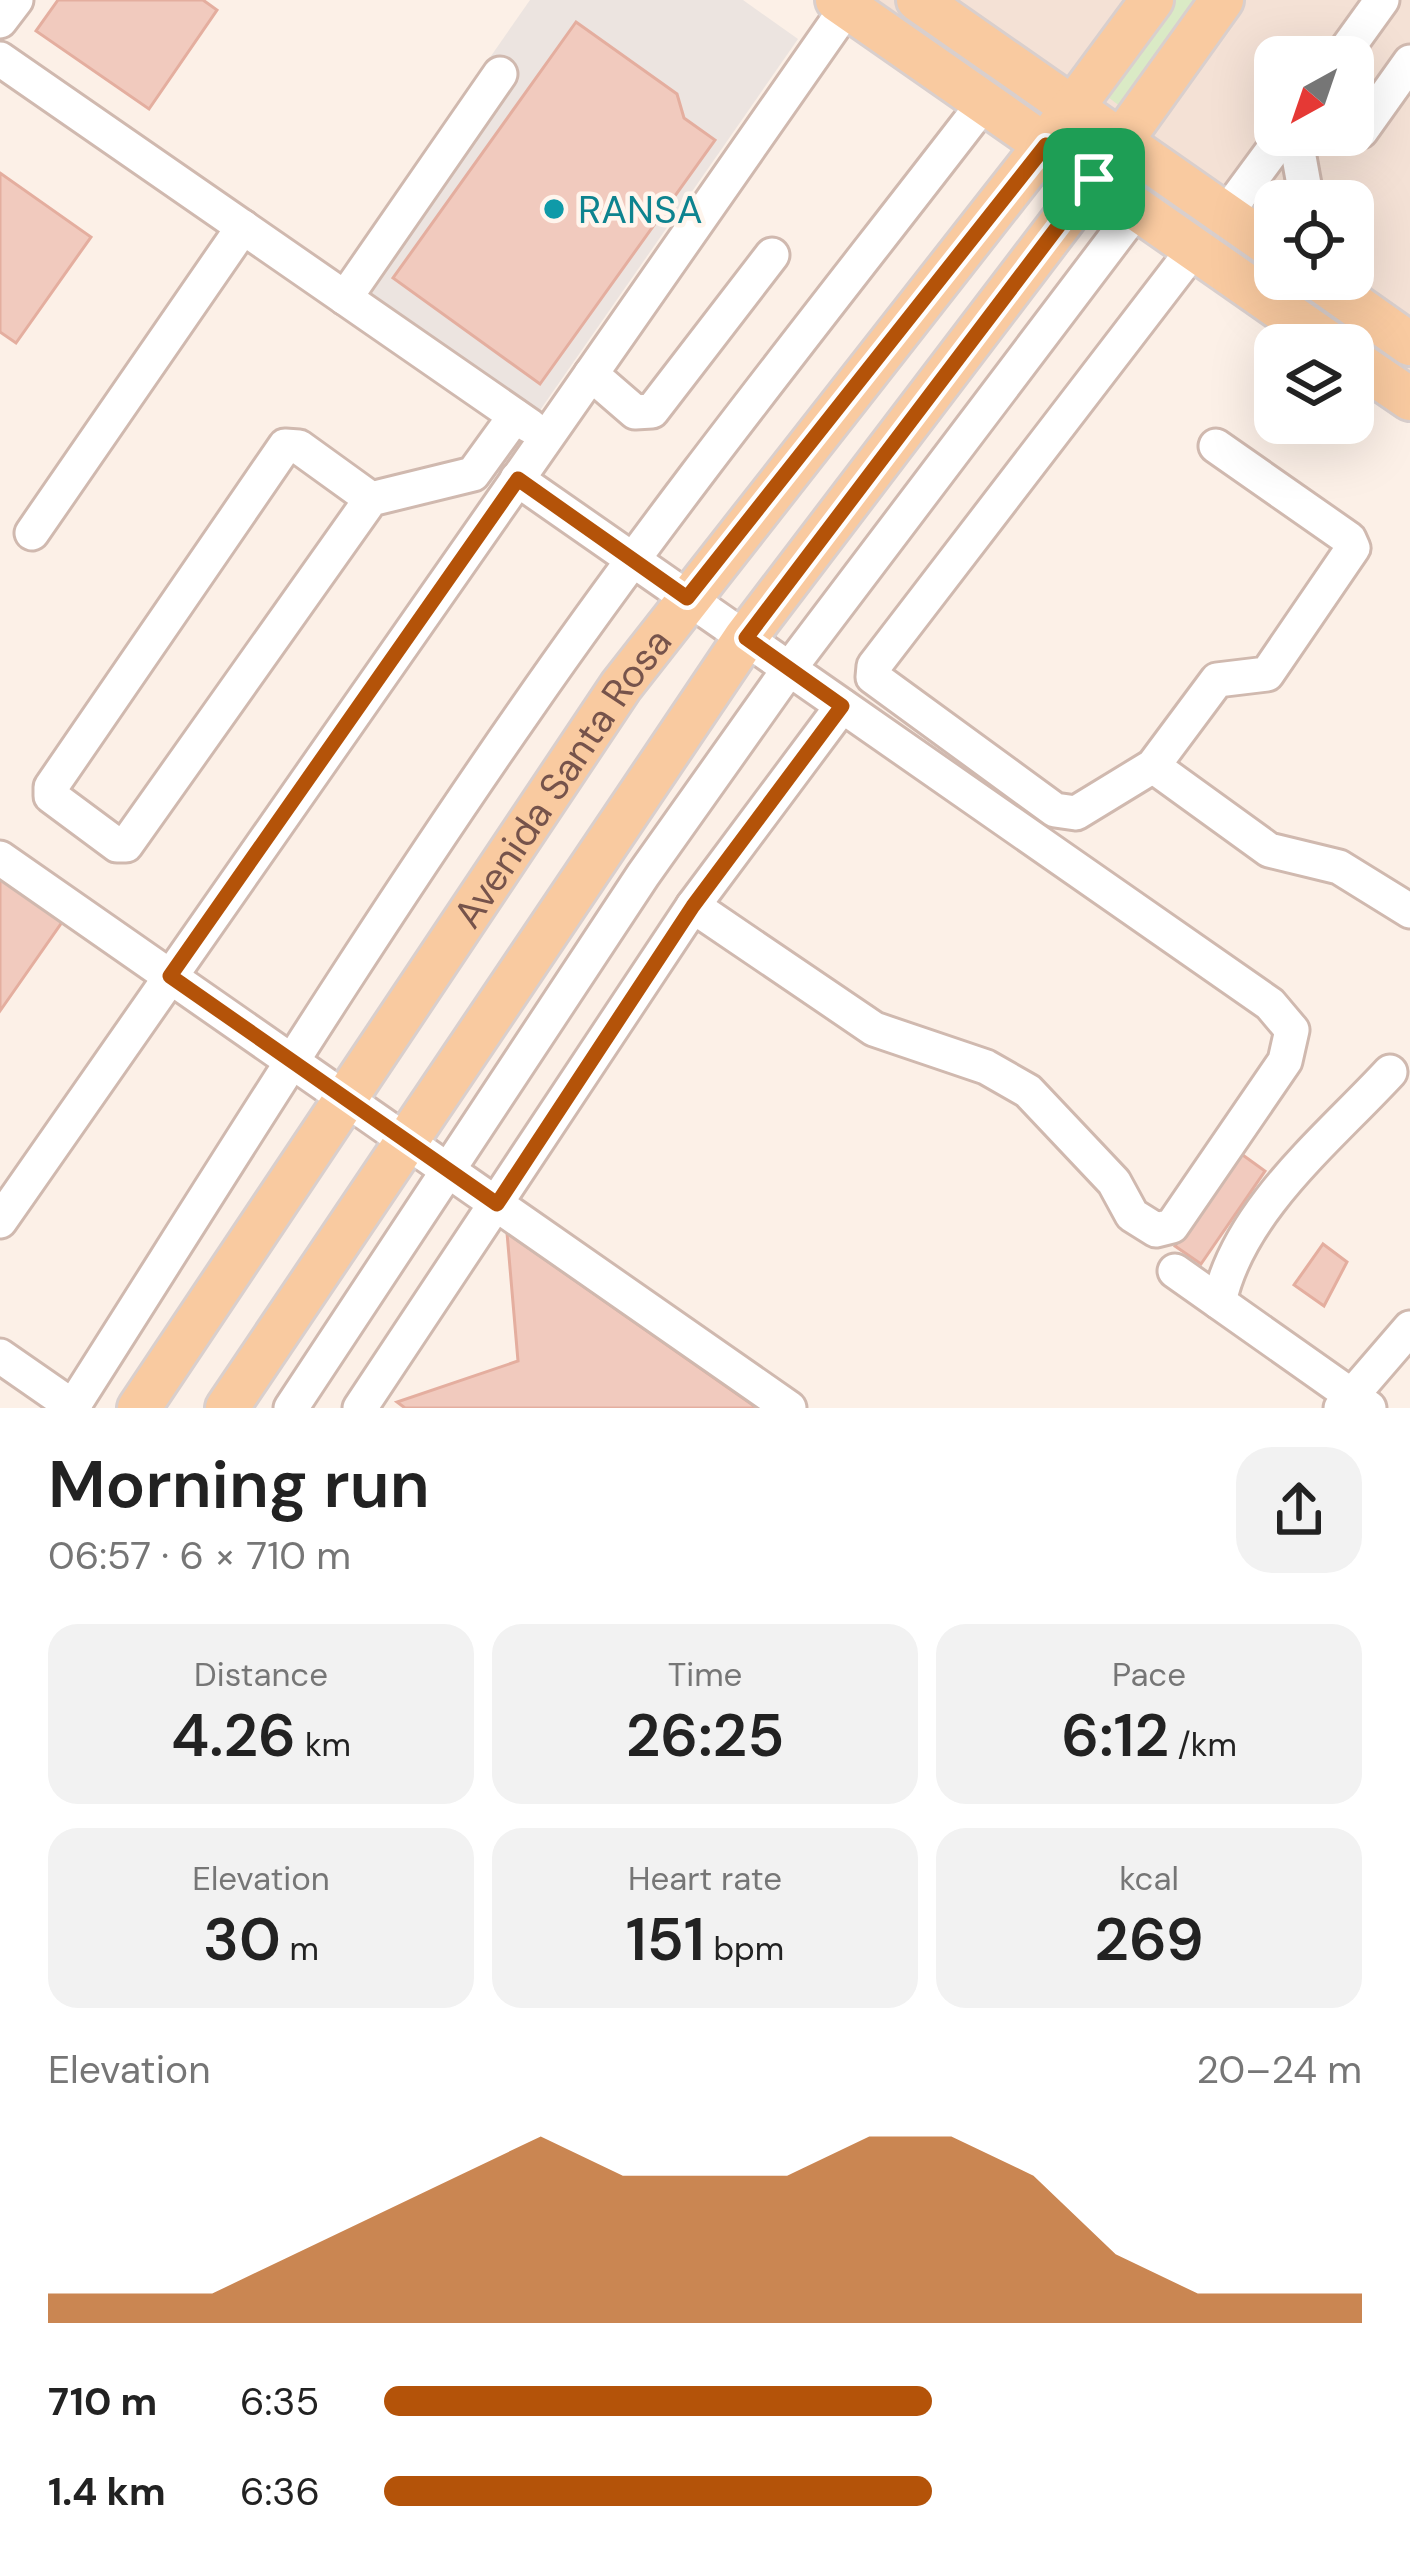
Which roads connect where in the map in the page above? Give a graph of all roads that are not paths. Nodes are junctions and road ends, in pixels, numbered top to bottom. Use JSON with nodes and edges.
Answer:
{"nodes":[{"id":1,"x":16,"y":0,"type":"edge"},
{"id":2,"x":918,"y":0,"type":"edge"},
{"id":3,"x":1152,"y":0,"type":"edge"},
{"id":4,"x":1222,"y":0,"type":"edge"},
{"id":5,"x":1382,"y":0,"type":"edge"},
{"id":6,"x":846,"y":2,"type":"edge"},
{"id":7,"x":0,"y":21,"type":"edge"},
{"id":8,"x":1356,"y":36,"type":"edge"},
{"id":9,"x":0,"y":58,"type":"edge"},
{"id":10,"x":1410,"y":62,"type":"edge"},
{"id":11,"x":500,"y":74,"type":"dead end"},
{"id":12,"x":985,"y":103,"type":"junction"},
{"id":13,"x":1072,"y":108,"type":"junction"},
{"id":14,"x":1374,"y":112,"type":"edge"},
{"id":15,"x":1121,"y":141,"type":"junction"},
{"id":16,"x":1046,"y":145,"type":"junction"},
{"id":17,"x":1269,"y":156,"type":"edge"},
{"id":18,"x":1094,"y":179,"type":"junction"},
{"id":19,"x":1136,"y":209,"type":"junction"},
{"id":20,"x":1226,"y":215,"type":"junction"},
{"id":21,"x":243,"y":227,"type":"junction"},
{"id":22,"x":1254,"y":234,"type":"edge"},
{"id":23,"x":1194,"y":249,"type":"junction"},
{"id":24,"x":772,"y":255,"type":"dead end"},
{"id":25,"x":345,"y":298,"type":"junction"},
{"id":26,"x":1348,"y":300,"type":"edge"},
{"id":27,"x":1302,"y":324,"type":"edge"},
{"id":28,"x":1410,"y":344,"type":"edge"},
{"id":29,"x":591,"y":374,"type":"junction"},
{"id":30,"x":1374,"y":375,"type":"edge"},
{"id":31,"x":1410,"y":400,"type":"edge"},
{"id":32,"x":515,"y":416,"type":"junction"},
{"id":33,"x":547,"y":438,"type":"junction"},
{"id":34,"x":1216,"y":446,"type":"dead end"},
{"id":35,"x":518,"y":479,"type":"junction"},
{"id":36,"x":371,"y":499,"type":"junction"},
{"id":37,"x":32,"y":533,"type":"dead end"},
{"id":38,"x":633,"y":560,"type":"junction"},
{"id":39,"x":687,"y":598,"type":"junction"},
{"id":40,"x":746,"y":638,"type":"junction"},
{"id":41,"x":789,"y":669,"type":"junction"},
{"id":42,"x":842,"y":706,"type":"junction"},
{"id":43,"x":1153,"y":766,"type":"junction"},
{"id":44,"x":0,"y":858,"type":"edge"},
{"id":45,"x":693,"y":906,"type":"junction"},
{"id":46,"x":1410,"y":911,"type":"edge"},
{"id":47,"x":170,"y":976,"type":"junction"},
{"id":48,"x":291,"y":1061,"type":"junction"},
{"id":49,"x":1390,"y":1072,"type":"dead end"},
{"id":50,"x":343,"y":1097,"type":"junction"},
{"id":51,"x":405,"y":1140,"type":"junction"},
{"id":52,"x":448,"y":1170,"type":"junction"},
{"id":53,"x":497,"y":1204,"type":"junction"},
{"id":54,"x":0,"y":1221,"type":"edge"},
{"id":55,"x":1175,"y":1271,"type":"dead end"},
{"id":56,"x":1219,"y":1302,"type":"junction"},
{"id":57,"x":1410,"y":1328,"type":"edge"},
{"id":58,"x":0,"y":1355,"type":"edge"},
{"id":59,"x":1354,"y":1404,"type":"edge"},
{"id":60,"x":74,"y":1408,"type":"edge"},
{"id":61,"x":139,"y":1408,"type":"edge"},
{"id":62,"x":227,"y":1408,"type":"edge"},
{"id":63,"x":290,"y":1408,"type":"edge"},
{"id":64,"x":359,"y":1408,"type":"edge"},
{"id":65,"x":789,"y":1408,"type":"edge"}],
"edges":[{"from":1,"to":7,"type":"street"},
{"from":2,"to":13,"type":"main road"},
{"from":3,"to":13,"type":"main road","name":"Avenida Santa Rosa"},
{"from":4,"to":15,"type":"main road","name":"Avenida Santa Rosa"},
{"from":5,"to":8,"type":"street"},
{"from":6,"to":12,"type":"main road"},
{"from":6,"to":29,"type":"street"},
{"from":9,"to":21,"type":"street"},
{"from":10,"to":14,"type":"street"},
{"from":11,"to":25,"type":"street"},
{"from":12,"to":16,"type":"main road"},
{"from":12,"to":38,"type":"street"},
{"from":13,"to":15,"type":"main road"},
{"from":13,"to":16,"type":"main road","name":"Avenida Santa Rosa"},
{"from":15,"to":18,"type":"main road","name":"Avenida Santa Rosa"},
{"from":15,"to":20,"type":"main road"},
{"from":16,"to":18,"type":"main road"},
{"from":16,"to":39,"type":"main road","name":"Avenida Santa Rosa"},
{"from":17,"to":20,"type":"street"},
{"from":18,"to":19,"type":"main road"},
{"from":18,"to":40,"type":"main road","name":"Avenida Santa Rosa"},
{"from":19,"to":23,"type":"main road"},
{"from":19,"to":41,"type":"street"},
{"from":20,"to":22,"type":"main road"},
{"from":21,"to":25,"type":"street"},
{"from":21,"to":37,"type":"street"},
{"from":23,"to":27,"type":"main road"},
{"from":23,"to":43,"type":"street"},
{"from":24,"to":29,"type":"street"},
{"from":25,"to":32,"type":"street"},
{"from":26,"to":28,"type":"main road"},
{"from":29,"to":33,"type":"street"},
{"from":30,"to":31,"type":"main road"},
{"from":32,"to":33,"type":"street"},
{"from":32,"to":36,"type":"street"},
{"from":33,"to":35,"type":"street"},
{"from":34,"to":43,"type":"street"},
{"from":35,"to":38,"type":"street"},
{"from":35,"to":47,"type":"street"},
{"from":36,"to":36,"type":"street"},
{"from":38,"to":39,"type":"street"},
{"from":38,"to":48,"type":"street"},
{"from":39,"to":40,"type":"street"},
{"from":39,"to":50,"type":"main road","name":"Avenida Santa Rosa"},
{"from":40,"to":41,"type":"street"},
{"from":40,"to":51,"type":"main road","name":"Avenida Santa Rosa"},
{"from":41,"to":42,"type":"street"},
{"from":41,"to":52,"type":"street"},
{"from":42,"to":45,"type":"street"},
{"from":42,"to":45,"type":"street"},
{"from":43,"to":46,"type":"street"},
{"from":44,"to":47,"type":"street"},
{"from":45,"to":53,"type":"street"},
{"from":47,"to":48,"type":"street"},
{"from":47,"to":54,"type":"street"},
{"from":48,"to":50,"type":"street"},
{"from":48,"to":60,"type":"street"},
{"from":49,"to":56,"type":"street"},
{"from":50,"to":51,"type":"street"},
{"from":50,"to":61,"type":"main road","name":"Avenida Santa Rosa"},
{"from":51,"to":52,"type":"street"},
{"from":51,"to":62,"type":"main road","name":"Avenida Santa Rosa"},
{"from":52,"to":53,"type":"street"},
{"from":52,"to":63,"type":"street"},
{"from":53,"to":64,"type":"street"},
{"from":53,"to":65,"type":"street"},
{"from":55,"to":56,"type":"street"},
{"from":56,"to":59,"type":"street"},
{"from":57,"to":59,"type":"street"},
{"from":58,"to":60,"type":"street"}]}
